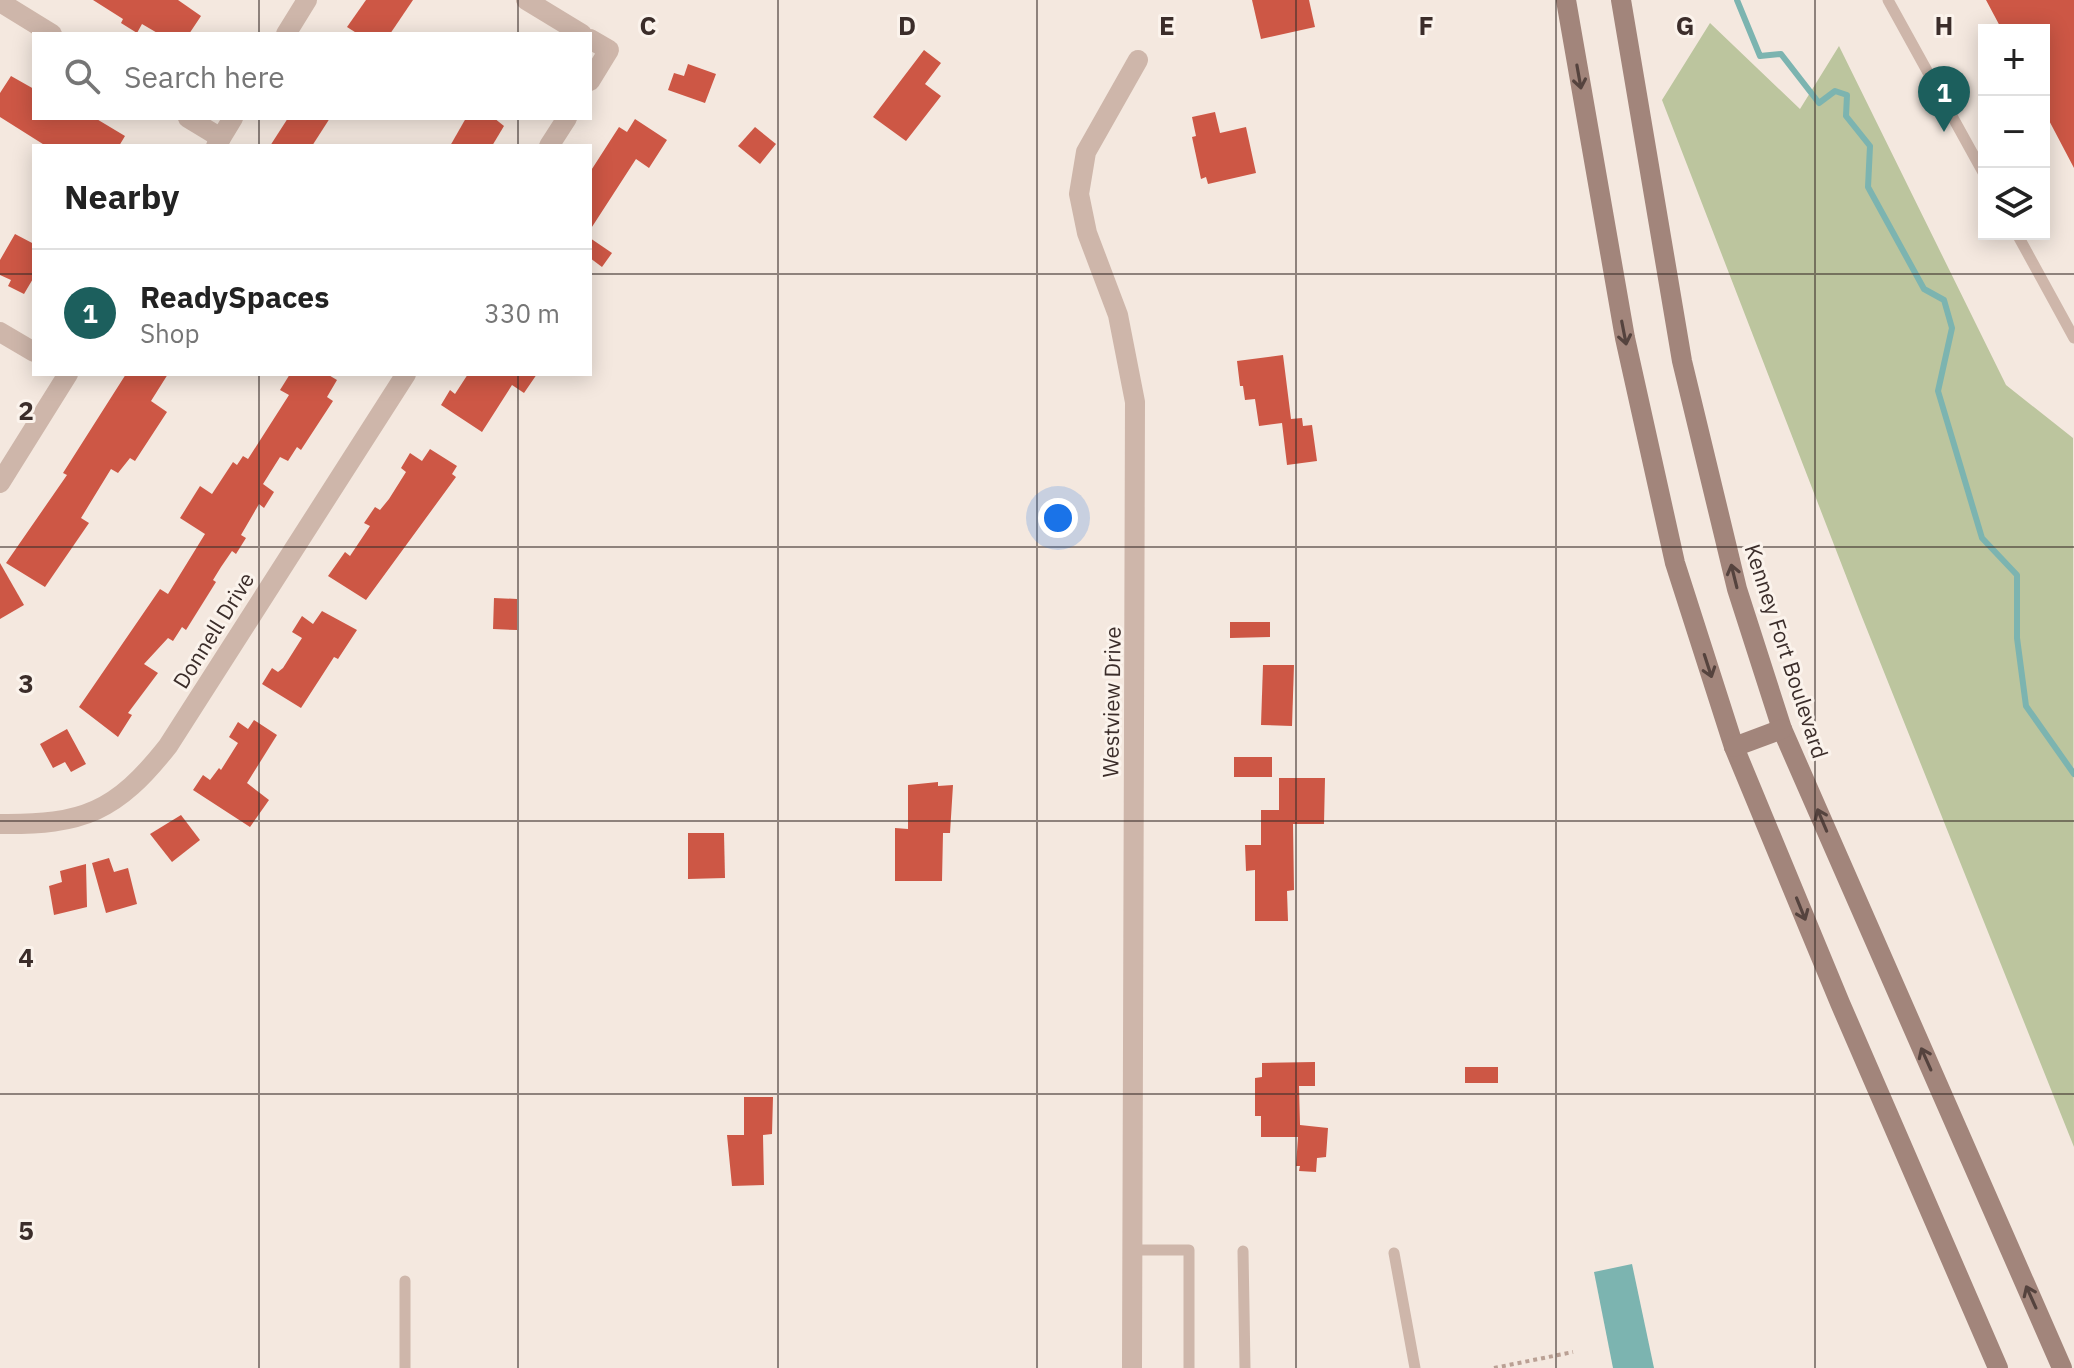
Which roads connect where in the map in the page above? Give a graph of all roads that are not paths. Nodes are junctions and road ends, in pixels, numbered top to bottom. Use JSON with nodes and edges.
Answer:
{"nodes":[{"id":1,"x":307,"y":0,"type":"edge"},
{"id":2,"x":526,"y":0,"type":"edge"},
{"id":3,"x":1566,"y":0,"type":"edge"},
{"id":4,"x":1621,"y":0,"type":"edge"},
{"id":5,"x":1888,"y":0,"type":"edge"},
{"id":6,"x":0,"y":2,"type":"edge"},
{"id":7,"x":49,"y":32,"type":"edge"},
{"id":8,"x":287,"y":32,"type":"edge"},
{"id":9,"x":579,"y":32,"type":"edge"},
{"id":10,"x":592,"y":40,"type":"edge"},
{"id":11,"x":1138,"y":60,"type":"dead end"},
{"id":12,"x":592,"y":78,"type":"edge"},
{"id":13,"x":190,"y":120,"type":"edge"},
{"id":14,"x":232,"y":120,"type":"edge"},
{"id":15,"x":566,"y":120,"type":"edge"},
{"id":16,"x":218,"y":142,"type":"edge"},
{"id":17,"x":550,"y":144,"type":"edge"},
{"id":18,"x":1981,"y":168,"type":"edge"},
{"id":19,"x":2020,"y":240,"type":"edge"},
{"id":20,"x":0,"y":332,"type":"edge"},
{"id":21,"x":2074,"y":338,"type":"edge"},
{"id":22,"x":32,"y":351,"type":"edge"},
{"id":23,"x":67,"y":376,"type":"edge"},
{"id":24,"x":405,"y":376,"type":"edge"},
{"id":25,"x":0,"y":483,"type":"edge"},
{"id":26,"x":1782,"y":729,"type":"junction"},
{"id":27,"x":1734,"y":747,"type":"junction"},
{"id":28,"x":0,"y":824,"type":"edge"},
{"id":29,"x":1134,"y":1250,"type":"junction"},
{"id":30,"x":1243,"y":1251,"type":"dead end"},
{"id":31,"x":1394,"y":1253,"type":"dead end"},
{"id":32,"x":405,"y":1281,"type":"dead end"},
{"id":33,"x":405,"y":1368,"type":"edge"},
{"id":34,"x":1132,"y":1368,"type":"edge"},
{"id":35,"x":1189,"y":1368,"type":"edge"},
{"id":36,"x":1245,"y":1368,"type":"edge"},
{"id":37,"x":1415,"y":1368,"type":"edge"},
{"id":38,"x":1998,"y":1368,"type":"edge"},
{"id":39,"x":2062,"y":1368,"type":"edge"}],
"edges":[{"from":1,"to":8,"type":"street"},
{"from":2,"to":9,"type":"street"},
{"from":3,"to":27,"type":"main road","one_way":true},
{"from":26,"to":4,"type":"main road","name":"Kenney Fort Boulevard","one_way":true},
{"from":5,"to":18,"type":"lane"},
{"from":6,"to":7,"type":"street"},
{"from":10,"to":12,"type":"street"},
{"from":11,"to":29,"type":"street","name":"Westview Drive"},
{"from":13,"to":16,"type":"street"},
{"from":14,"to":16,"type":"street"},
{"from":15,"to":17,"type":"street"},
{"from":19,"to":21,"type":"lane"},
{"from":20,"to":22,"type":"street"},
{"from":23,"to":25,"type":"street"},
{"from":24,"to":28,"type":"street","name":"Donnell Drive"},
{"from":26,"to":27,"type":"main road"},
{"from":39,"to":26,"type":"main road","name":"Kenney Fort Boulevard","one_way":true},
{"from":27,"to":38,"type":"main road","one_way":true},
{"from":29,"to":34,"type":"street","name":"Westview Drive"},
{"from":29,"to":35,"type":"lane"},
{"from":30,"to":36,"type":"lane"},
{"from":31,"to":37,"type":"lane"},
{"from":32,"to":33,"type":"lane"}]}
